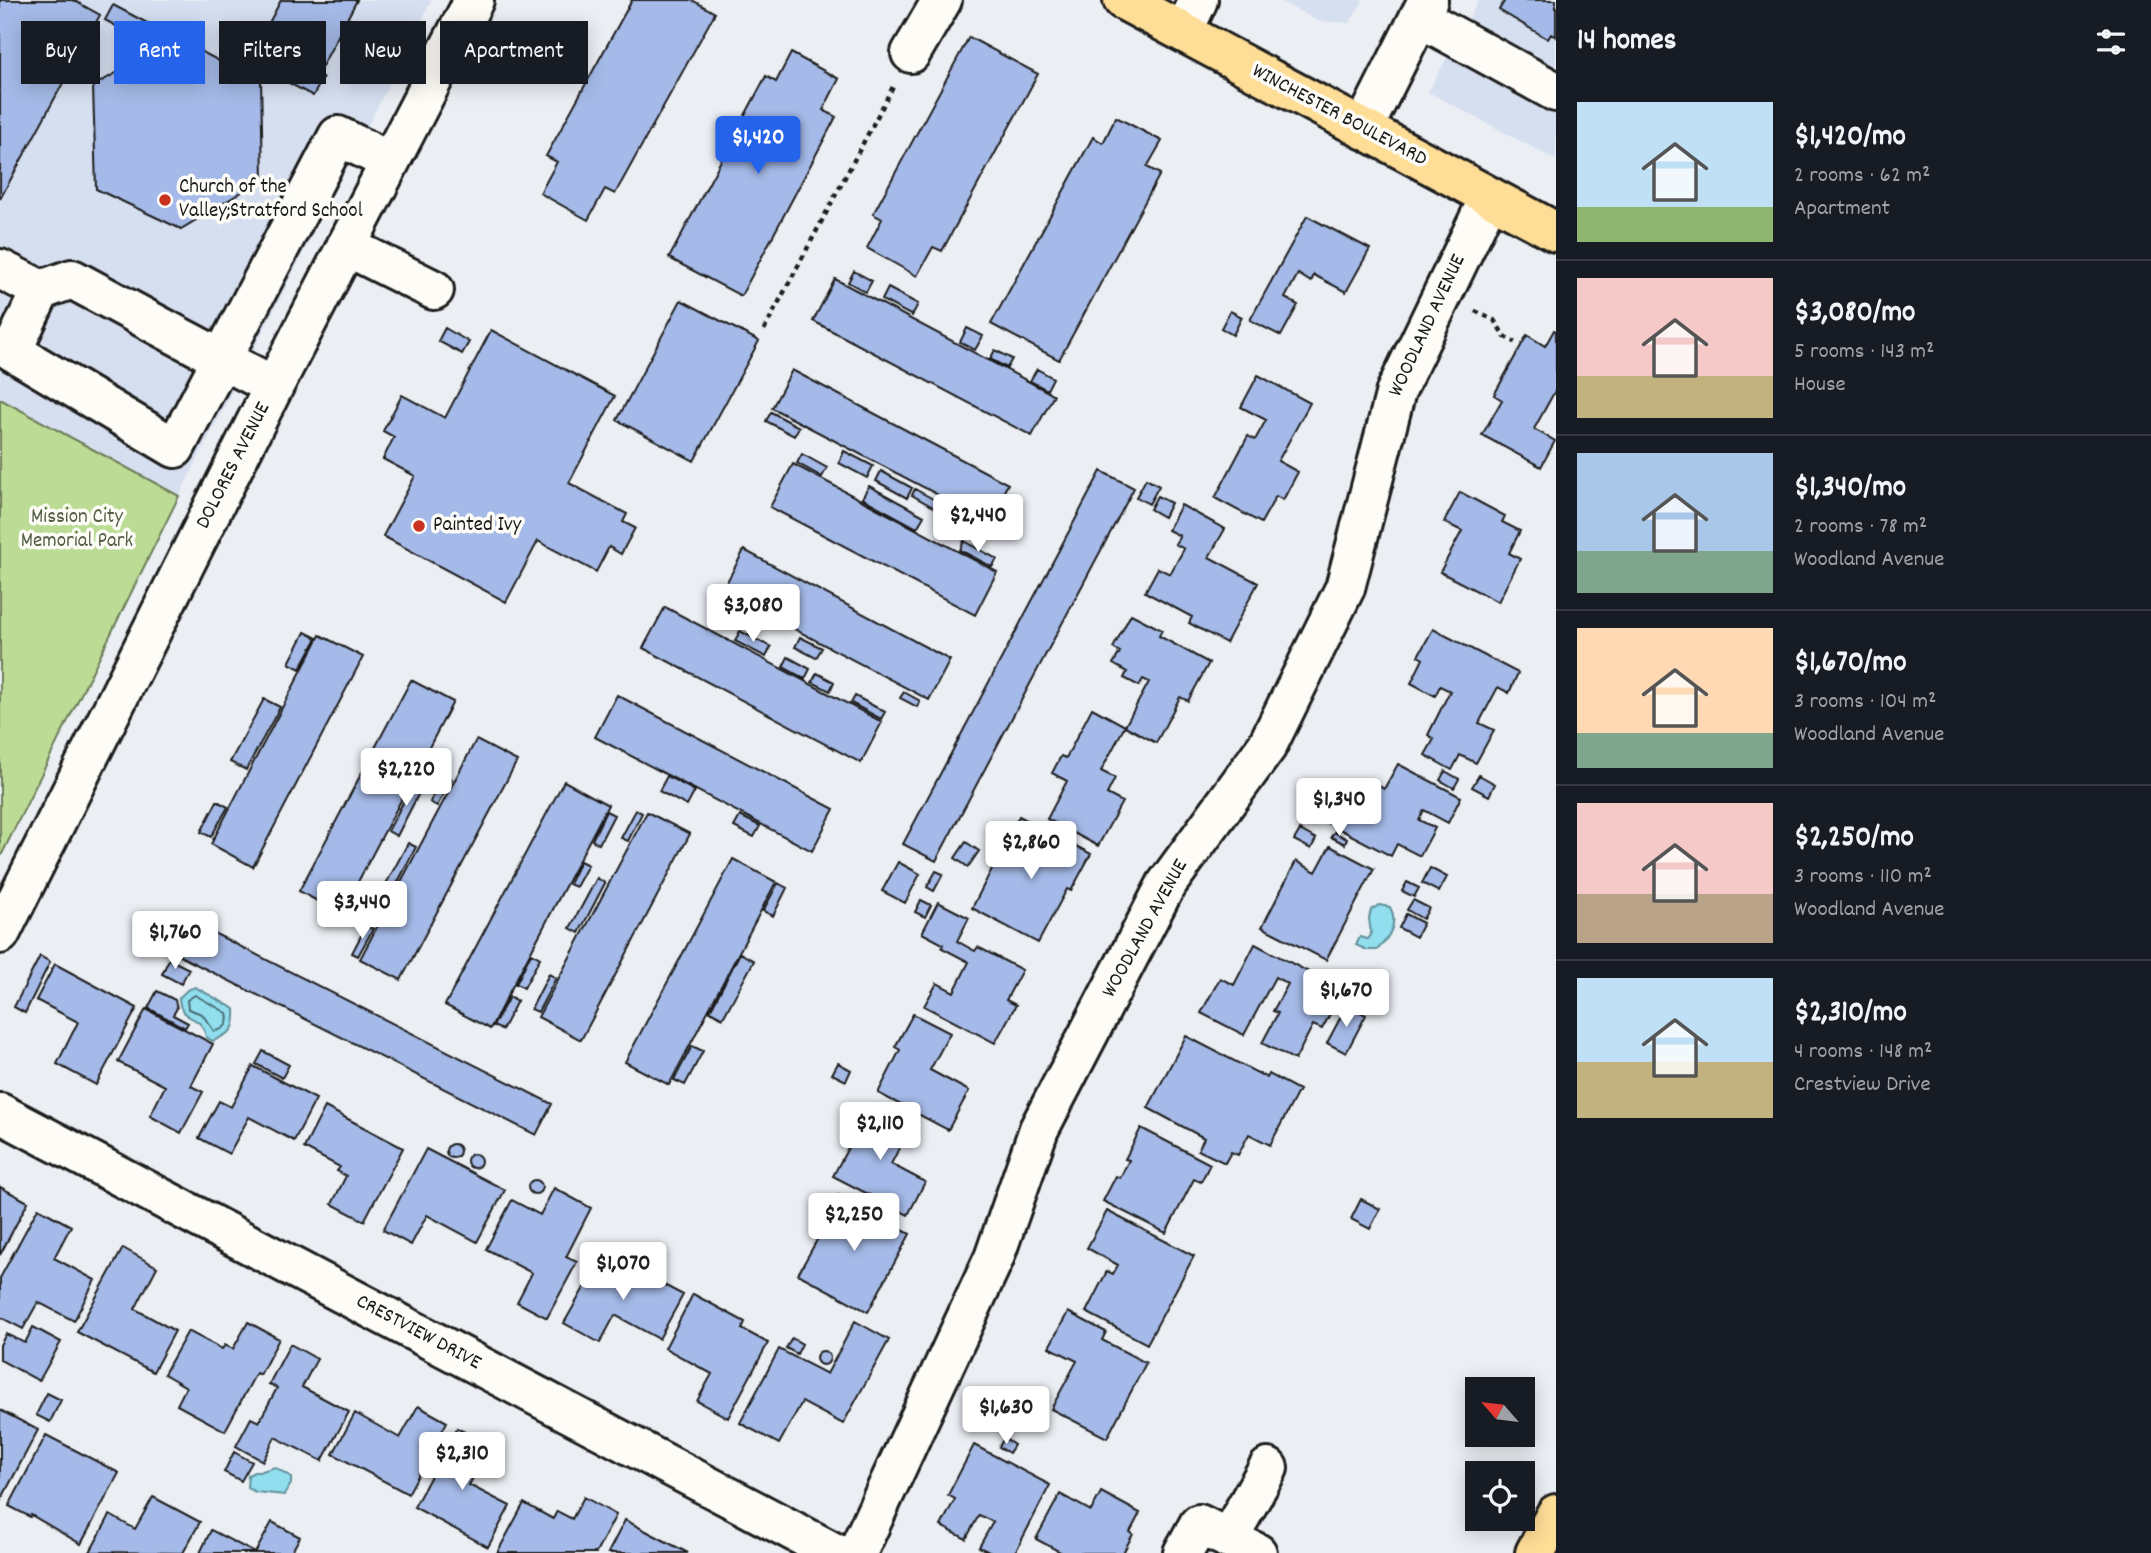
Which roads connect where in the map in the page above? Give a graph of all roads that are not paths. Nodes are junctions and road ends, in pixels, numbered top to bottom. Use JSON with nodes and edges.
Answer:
{"nodes":[{"id":1,"x":474,"y":0,"type":"edge"},
{"id":2,"x":942,"y":0,"type":"edge"},
{"id":3,"x":1123,"y":0,"type":"edge"},
{"id":4,"x":1423,"y":8,"type":"edge"},
{"id":5,"x":1191,"y":16,"type":"edge"},
{"id":6,"x":911,"y":53,"type":"road end"},
{"id":7,"x":1556,"y":92,"type":"edge"},
{"id":8,"x":1363,"y":129,"type":"junction"},
{"id":9,"x":389,"y":161,"type":"junction"},
{"id":10,"x":1489,"y":198,"type":"junction"},
{"id":11,"x":1556,"y":232,"type":"edge"},
{"id":12,"x":346,"y":246,"type":"junction"},
{"id":13,"x":0,"y":269,"type":"edge"},
{"id":14,"x":41,"y":290,"type":"junction"},
{"id":15,"x":434,"y":290,"type":"dead end"},
{"id":16,"x":222,"y":359,"type":"junction"},
{"id":17,"x":274,"y":386,"type":"junction"},
{"id":18,"x":0,"y":934,"type":"edge"},
{"id":19,"x":0,"y":1113,"type":"edge"},
{"id":20,"x":1268,"y":1468,"type":"dead end"},
{"id":21,"x":1556,"y":1514,"type":"edge"},
{"id":22,"x":1243,"y":1546,"type":"edge"},
{"id":23,"x":835,"y":1553,"type":"edge"},
{"id":24,"x":857,"y":1553,"type":"edge"},
{"id":25,"x":1183,"y":1553,"type":"edge"},
{"id":26,"x":1535,"y":1553,"type":"edge"}],
"edges":[{"from":1,"to":9,"type":"street","name":"DOLORES AVENUE"},
{"from":2,"to":6,"type":"street"},
{"from":3,"to":5,"type":"main road","name":"WINCHESTER BOULEVARD"},
{"from":4,"to":7,"type":"street"},
{"from":4,"to":8,"type":"street"},
{"from":5,"to":8,"type":"main road","name":"WINCHESTER BOULEVARD"},
{"from":8,"to":10,"type":"main road","name":"WINCHESTER BOULEVARD"},
{"from":9,"to":12,"type":"street","name":"DOLORES AVENUE"},
{"from":9,"to":16,"type":"street"},
{"from":10,"to":11,"type":"main road","name":"WINCHESTER BOULEVARD"},
{"from":10,"to":24,"type":"street","name":"WOODLAND AVENUE"},
{"from":12,"to":15,"type":"street"},
{"from":12,"to":17,"type":"street","name":"DOLORES AVENUE"},
{"from":13,"to":14,"type":"street"},
{"from":14,"to":16,"type":"street"},
{"from":14,"to":16,"type":"street"},
{"from":16,"to":17,"type":"street"},
{"from":17,"to":18,"type":"street","name":"DOLORES AVENUE"},
{"from":19,"to":23,"type":"street","name":"CRESTVIEW DRIVE"},
{"from":20,"to":22,"type":"street"},
{"from":21,"to":26,"type":"main road"},
{"from":22,"to":25,"type":"street"}]}
